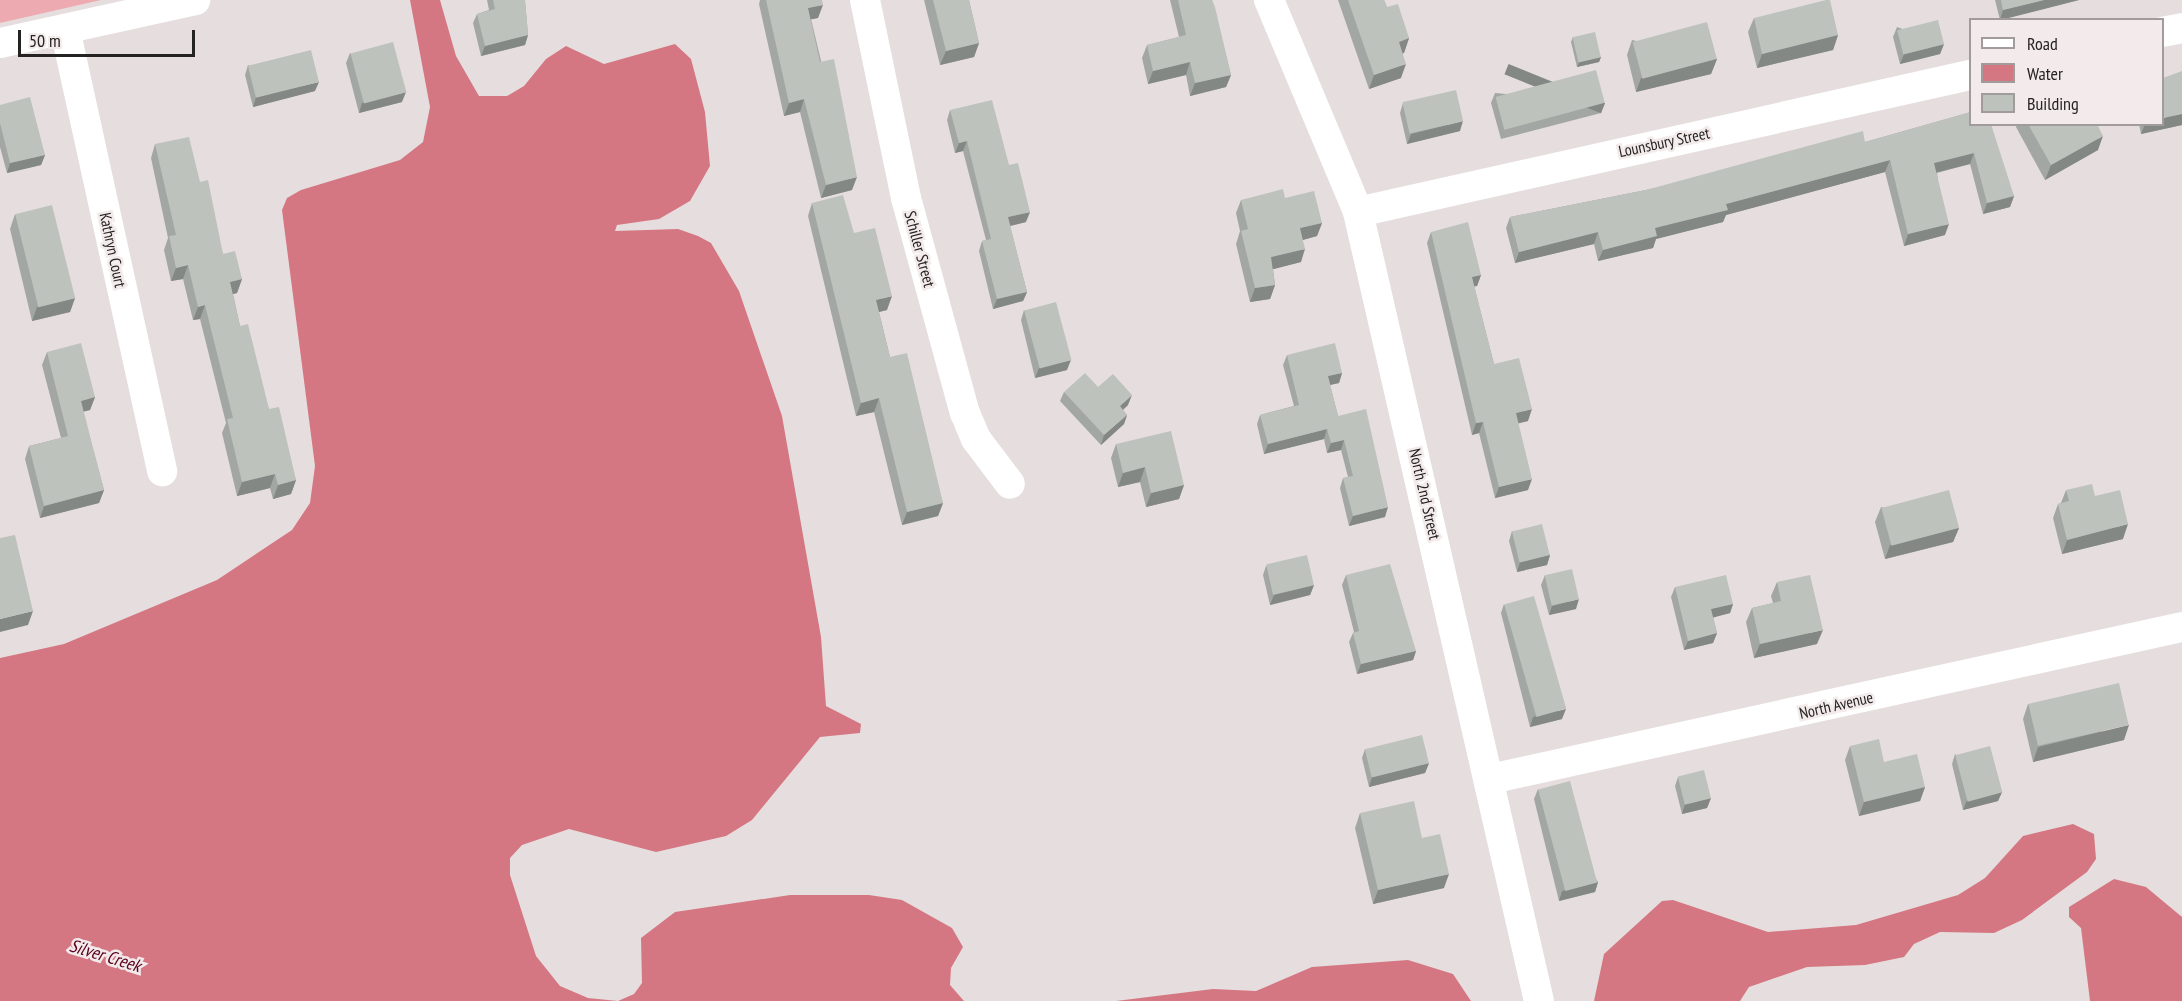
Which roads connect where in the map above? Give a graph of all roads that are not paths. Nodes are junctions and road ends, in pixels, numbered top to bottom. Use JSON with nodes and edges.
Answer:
{"nodes":[{"id":1,"x":195,"y":0,"type":"edge"},
{"id":2,"x":865,"y":0,"type":"edge"},
{"id":3,"x":1269,"y":0,"type":"edge"},
{"id":4,"x":2182,"y":28,"type":"edge"},
{"id":5,"x":65,"y":29,"type":"junction"},
{"id":6,"x":2164,"y":32,"type":"edge"},
{"id":7,"x":0,"y":43,"type":"edge"},
{"id":8,"x":1969,"y":75,"type":"edge"},
{"id":9,"x":1358,"y":212,"type":"junction"},
{"id":10,"x":162,"y":471,"type":"dead end"},
{"id":11,"x":1010,"y":484,"type":"dead end"},
{"id":12,"x":2182,"y":627,"type":"edge"},
{"id":13,"x":1490,"y":780,"type":"junction"},
{"id":14,"x":1539,"y":1001,"type":"edge"}],
"edges":[{"from":1,"to":5,"type":"street"},
{"from":2,"to":11,"type":"street","name":"Schiller Street"},
{"from":3,"to":9,"type":"street","name":"North 2nd Street"},
{"from":4,"to":6,"type":"street"},
{"from":5,"to":7,"type":"street"},
{"from":5,"to":10,"type":"street","name":"Kathryn Court"},
{"from":8,"to":9,"type":"street","name":"Lounsbury Street"},
{"from":9,"to":13,"type":"street","name":"North 2nd Street"},
{"from":12,"to":13,"type":"street","name":"North Avenue"},
{"from":13,"to":14,"type":"street","name":"North 2nd Street"}]}
